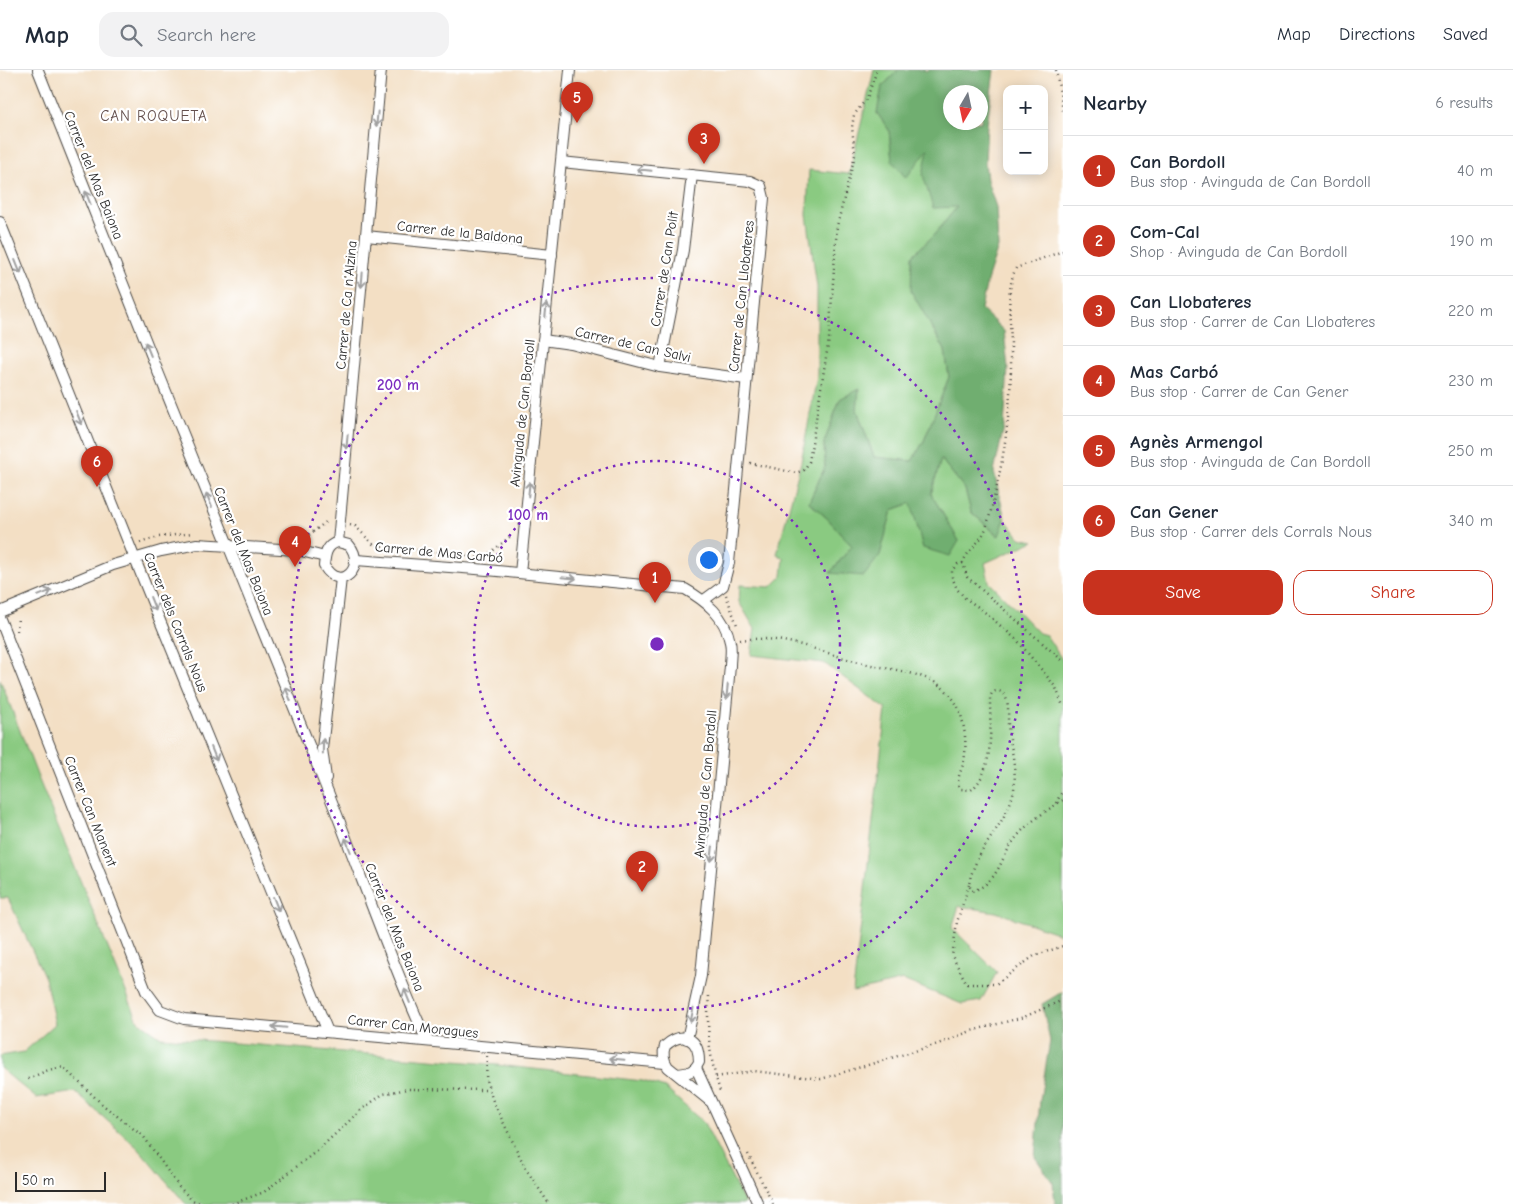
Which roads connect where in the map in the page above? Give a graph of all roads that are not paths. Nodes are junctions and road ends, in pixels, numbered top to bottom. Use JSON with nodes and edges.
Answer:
{"nodes":[{"id":1,"x":38,"y":70,"type":"edge"},
{"id":2,"x":381,"y":70,"type":"edge"},
{"id":3,"x":570,"y":70,"type":"edge"},
{"id":4,"x":561,"y":162,"type":"junction"},
{"id":5,"x":692,"y":175,"type":"junction"},
{"id":6,"x":0,"y":222,"type":"edge"},
{"id":7,"x":366,"y":236,"type":"junction"},
{"id":8,"x":552,"y":255,"type":"junction"},
{"id":9,"x":543,"y":340,"type":"junction"},
{"id":10,"x":660,"y":367,"type":"junction"},
{"id":11,"x":746,"y":379,"type":"junction"},
{"id":12,"x":338,"y":542,"type":"junction"},
{"id":13,"x":227,"y":545,"type":"junction"},
{"id":14,"x":325,"y":557,"type":"junction"},
{"id":15,"x":135,"y":558,"type":"junction"},
{"id":16,"x":356,"y":560,"type":"junction"},
{"id":17,"x":520,"y":573,"type":"junction"},
{"id":18,"x":340,"y":578,"type":"junction"},
{"id":19,"x":704,"y":600,"type":"junction"},
{"id":20,"x":0,"y":612,"type":"edge"},
{"id":21,"x":0,"y":619,"type":"edge"},
{"id":22,"x":329,"y":794,"type":"junction"},
{"id":23,"x":160,"y":1010,"type":"joint"},
{"id":24,"x":328,"y":1032,"type":"junction"},
{"id":25,"x":687,"y":1039,"type":"junction"},
{"id":26,"x":427,"y":1041,"type":"junction"},
{"id":27,"x":665,"y":1063,"type":"junction"},
{"id":28,"x":696,"y":1068,"type":"junction"},
{"id":29,"x":677,"y":1074,"type":"junction"},
{"id":30,"x":710,"y":1101,"type":"junction"},
{"id":31,"x":758,"y":1204,"type":"edge"}],
"edges":[{"from":13,"to":1,"type":"street","name":"Carrer del Mas Baiona","one_way":true},
{"from":2,"to":7,"type":"street","name":"Carrer de Ca n'Alzina","one_way":true},
{"from":3,"to":4,"type":"street","name":"Avinguda de Can Bordoll"},
{"from":5,"to":4,"type":"street","name":"Carrer de Can Llobateres","one_way":true},
{"from":4,"to":8,"type":"street","name":"Avinguda de Can Bordoll"},
{"from":5,"to":10,"type":"street","name":"Carrer de Can Polit"},
{"from":5,"to":11,"type":"street","name":"Carrer de Can Llobateres"},
{"from":6,"to":15,"type":"street","name":"Carrer dels Corrals Nous","one_way":true},
{"from":7,"to":8,"type":"street","name":"Carrer de la Baldona"},
{"from":7,"to":12,"type":"street","name":"Carrer de Ca n'Alzina","one_way":true},
{"from":9,"to":8,"type":"street","name":"Avinguda de Can Bordoll","one_way":true},
{"from":9,"to":10,"type":"street","name":"Carrer de Can Salvi"},
{"from":17,"to":9,"type":"street","name":"Avinguda de Can Bordoll","one_way":true},
{"from":10,"to":11,"type":"street","name":"Carrer de Can Salvi"},
{"from":11,"to":19,"type":"street","name":"Carrer de Can Llobateres"},
{"from":12,"to":14,"type":"street"},
{"from":12,"to":16,"type":"street"},
{"from":13,"to":14,"type":"street"},
{"from":13,"to":15,"type":"street"},
{"from":22,"to":13,"type":"street","name":"Carrer del Mas Baiona","one_way":true},
{"from":14,"to":18,"type":"street"},
{"from":20,"to":15,"type":"street","one_way":true},
{"from":15,"to":24,"type":"street","name":"Carrer dels Corrals Nous","one_way":true},
{"from":16,"to":17,"type":"street","name":"Carrer de Mas Carbó"},
{"from":16,"to":18,"type":"street"},
{"from":17,"to":19,"type":"street","name":"Avinguda de Can Bordoll","one_way":true},
{"from":22,"to":18,"type":"street","one_way":true},
{"from":19,"to":25,"type":"street","name":"Avinguda de Can Bordoll","one_way":true},
{"from":21,"to":23,"type":"street","name":"Carrer Can Manent"},
{"from":26,"to":22,"type":"street","name":"Carrer del Mas Baiona","one_way":true},
{"from":24,"to":23,"type":"street","name":"Carrer Can Moragues","one_way":true},
{"from":24,"to":26,"type":"street","name":"Carrer Can Moragues"},
{"from":25,"to":27,"type":"street"},
{"from":25,"to":28,"type":"street"},
{"from":27,"to":26,"type":"street","name":"Carrer Can Moragues","one_way":true},
{"from":27,"to":29,"type":"street"},
{"from":28,"to":29,"type":"street"},
{"from":28,"to":30,"type":"street"},
{"from":29,"to":30,"type":"street"},
{"from":30,"to":31,"type":"street"}]}
